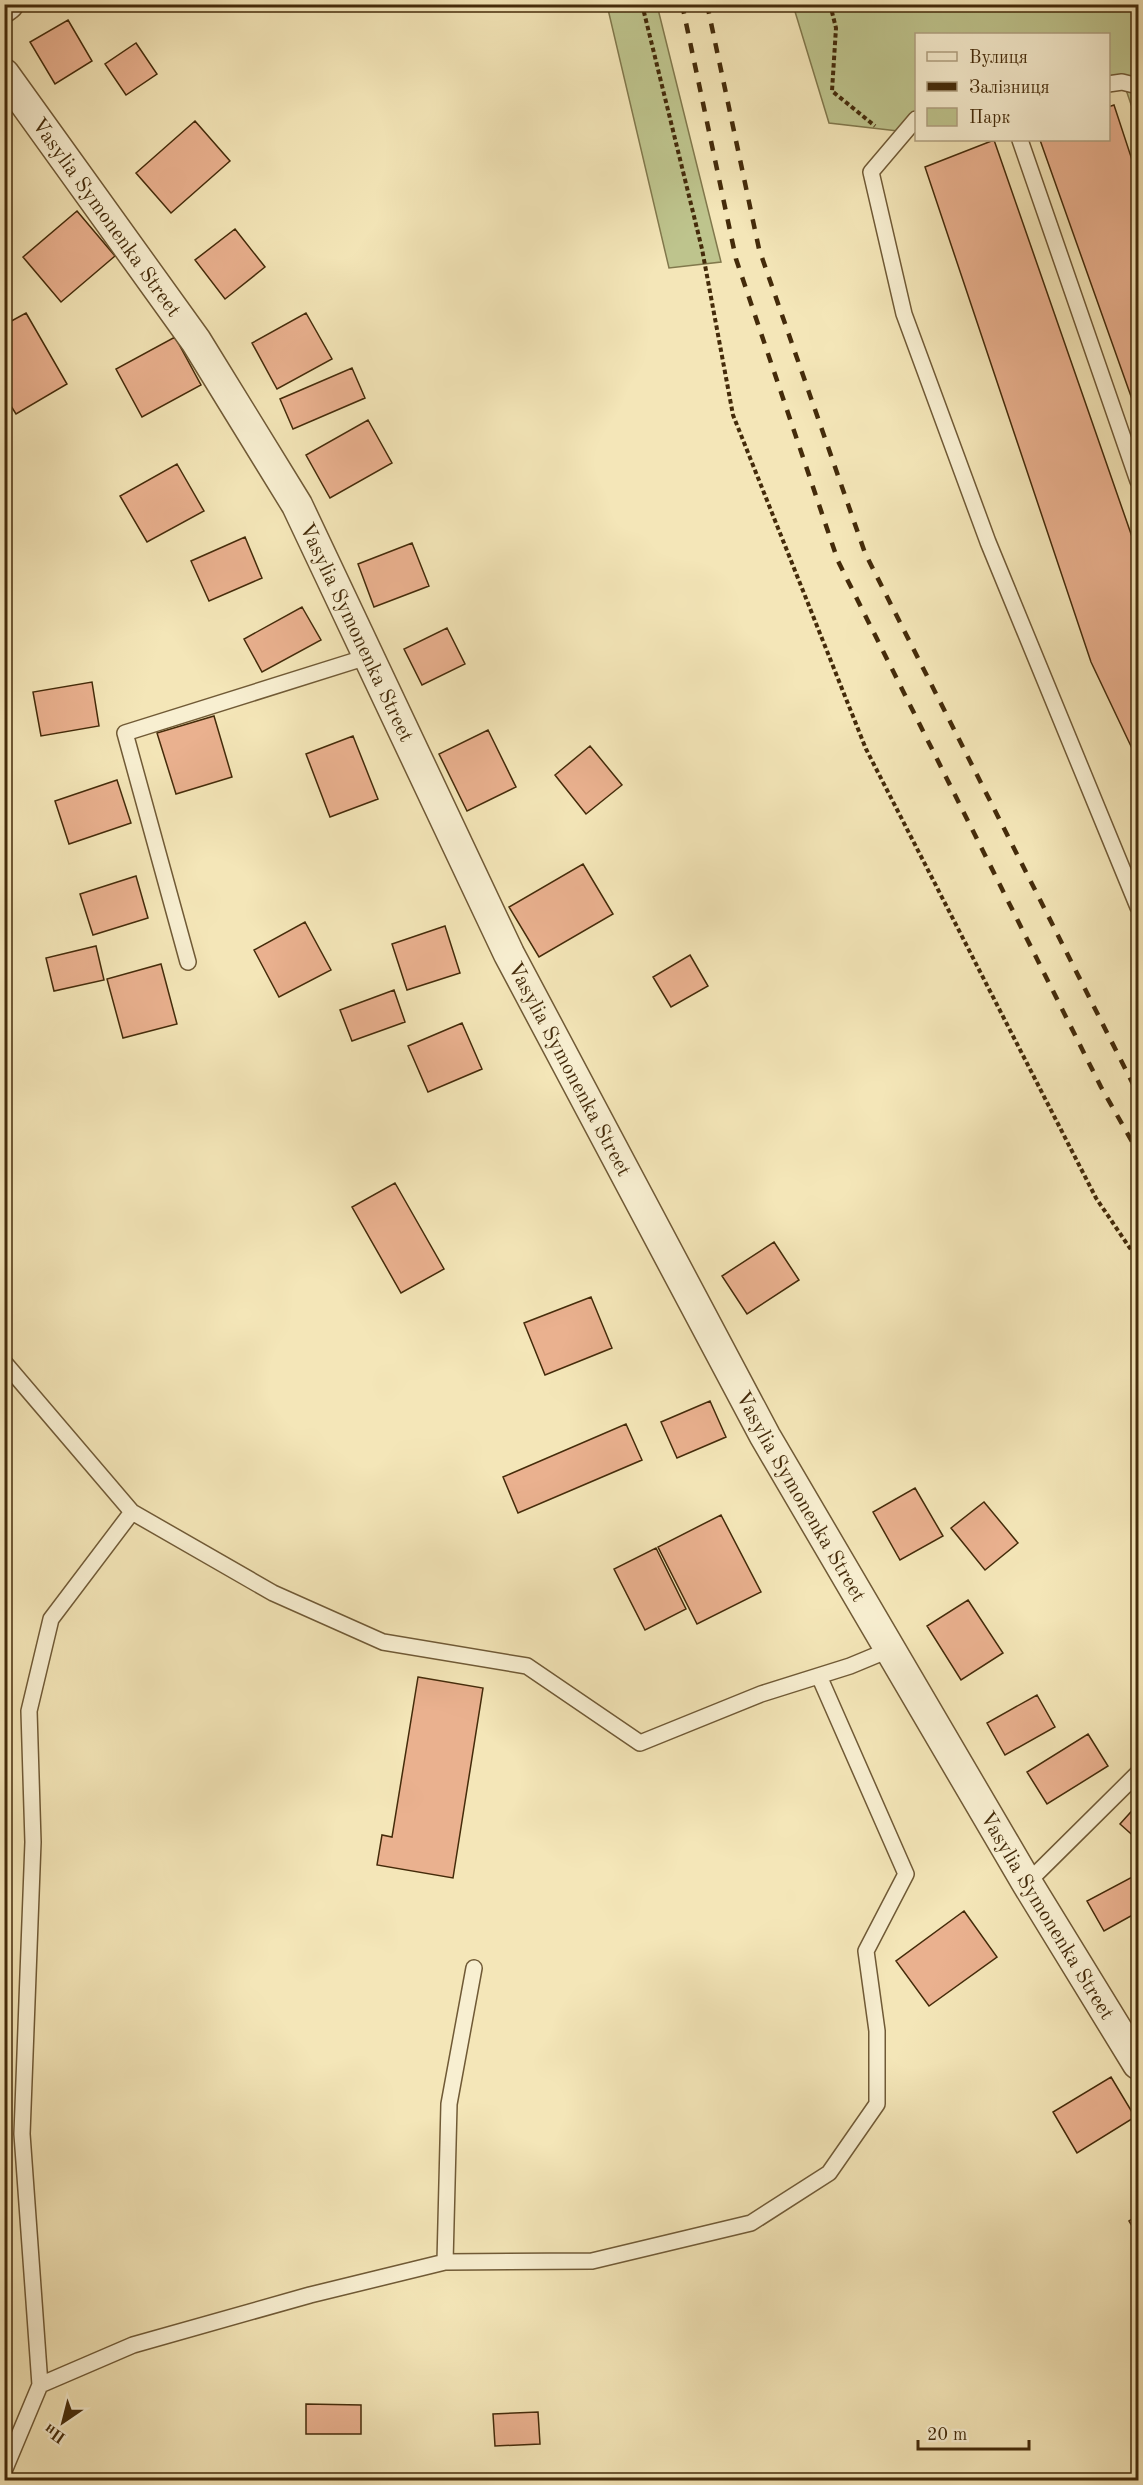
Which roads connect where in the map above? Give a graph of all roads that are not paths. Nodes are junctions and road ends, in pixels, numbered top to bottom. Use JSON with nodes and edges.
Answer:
{"nodes":[{"id":1,"x":4,"y":74,"type":"edge"},
{"id":2,"x":1110,"y":84,"type":"edge"},
{"id":3,"x":1138,"y":86,"type":"edge"},
{"id":4,"x":915,"y":120,"type":"edge"},
{"id":5,"x":1020,"y":141,"type":"edge"},
{"id":6,"x":1138,"y":481,"type":"edge"},
{"id":7,"x":370,"y":656,"type":"junction"},
{"id":8,"x":1138,"y":907,"type":"edge"},
{"id":9,"x":188,"y":962,"type":"dead end"},
{"id":10,"x":4,"y":1362,"type":"edge"},
{"id":11,"x":132,"y":1512,"type":"junction"},
{"id":12,"x":891,"y":1649,"type":"junction"},
{"id":13,"x":819,"y":1676,"type":"junction"},
{"id":14,"x":1138,"y":1773,"type":"edge"},
{"id":15,"x":1027,"y":1883,"type":"junction"},
{"id":16,"x":474,"y":1968,"type":"dead end"},
{"id":17,"x":1138,"y":2064,"type":"edge"},
{"id":18,"x":445,"y":2262,"type":"junction"},
{"id":19,"x":40,"y":2385,"type":"junction"},
{"id":20,"x":4,"y":2471,"type":"edge"}],
"edges":[{"from":1,"to":7,"type":"street","name":"Vasylia Symonenka Street"},
{"from":2,"to":3,"type":"lane"},
{"from":4,"to":8,"type":"lane"},
{"from":5,"to":6,"type":"lane"},
{"from":7,"to":9,"type":"lane"},
{"from":7,"to":12,"type":"street","name":"Vasylia Symonenka Street"},
{"from":10,"to":11,"type":"lane"},
{"from":11,"to":13,"type":"lane"},
{"from":11,"to":19,"type":"lane"},
{"from":12,"to":13,"type":"lane"},
{"from":12,"to":15,"type":"street","name":"Vasylia Symonenka Street"},
{"from":13,"to":18,"type":"lane"},
{"from":14,"to":15,"type":"lane"},
{"from":15,"to":17,"type":"street","name":"Vasylia Symonenka Street"},
{"from":16,"to":18,"type":"lane"},
{"from":18,"to":19,"type":"lane"},
{"from":19,"to":20,"type":"lane"}]}
